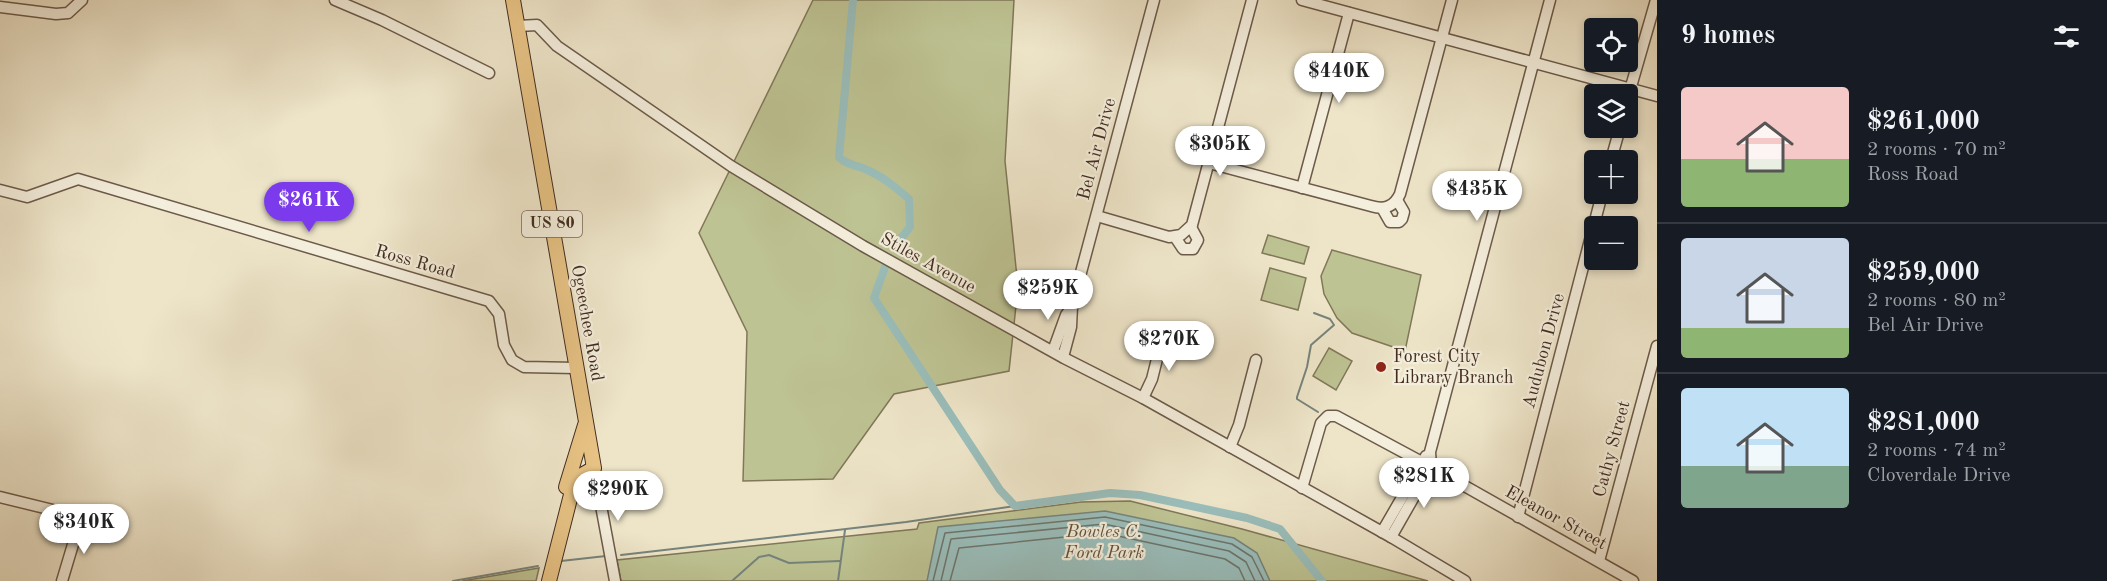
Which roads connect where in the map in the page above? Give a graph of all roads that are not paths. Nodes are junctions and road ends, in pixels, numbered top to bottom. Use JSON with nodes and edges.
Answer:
{"nodes":[{"id":1,"x":82,"y":0,"type":"edge"},
{"id":2,"x":336,"y":0,"type":"edge"},
{"id":3,"x":513,"y":0,"type":"edge"},
{"id":4,"x":1154,"y":0,"type":"edge"},
{"id":5,"x":1252,"y":0,"type":"edge"},
{"id":6,"x":1302,"y":0,"type":"edge"},
{"id":7,"x":1452,"y":0,"type":"edge"},
{"id":8,"x":1550,"y":0,"type":"edge"},
{"id":9,"x":1656,"y":0,"type":"edge"},
{"id":10,"x":0,"y":7,"type":"edge"},
{"id":11,"x":1349,"y":13,"type":"junction"},
{"id":12,"x":518,"y":26,"type":"junction"},
{"id":13,"x":1442,"y":39,"type":"junction"},
{"id":14,"x":1533,"y":63,"type":"junction"},
{"id":15,"x":489,"y":73,"type":"dead end"},
{"id":16,"x":1603,"y":84,"type":"edge"},
{"id":17,"x":1631,"y":84,"type":"edge"},
{"id":18,"x":1638,"y":93,"type":"edge"},
{"id":19,"x":1657,"y":96,"type":"edge"},
{"id":20,"x":1209,"y":163,"type":"junction"},
{"id":21,"x":1302,"y":188,"type":"junction"},
{"id":22,"x":0,"y":189,"type":"edge"},
{"id":23,"x":1397,"y":200,"type":"junction"},
{"id":24,"x":1599,"y":204,"type":"edge"},
{"id":25,"x":1382,"y":208,"type":"junction"},
{"id":26,"x":1097,"y":216,"type":"junction"},
{"id":27,"x":1191,"y":227,"type":"junction"},
{"id":28,"x":1175,"y":237,"type":"junction"},
{"id":29,"x":1072,"y":306,"type":"junction"},
{"id":30,"x":1163,"y":335,"type":"dead end"},
{"id":31,"x":1657,"y":346,"type":"edge"},
{"id":32,"x":1053,"y":351,"type":"junction"},
{"id":33,"x":1063,"y":357,"type":"junction"},
{"id":34,"x":1256,"y":360,"type":"dead end"},
{"id":35,"x":576,"y":368,"type":"junction"},
{"id":36,"x":1143,"y":398,"type":"junction"},
{"id":37,"x":586,"y":423,"type":"junction"},
{"id":38,"x":1230,"y":447,"type":"junction"},
{"id":39,"x":1426,"y":464,"type":"junction"},
{"id":40,"x":594,"y":468,"type":"junction"},
{"id":41,"x":1302,"y":488,"type":"junction"},
{"id":42,"x":0,"y":498,"type":"edge"},
{"id":43,"x":1518,"y":517,"type":"junction"},
{"id":44,"x":1387,"y":535,"type":"junction"},
{"id":45,"x":1599,"y":561,"type":"junction"},
{"id":46,"x":62,"y":581,"type":"edge"},
{"id":47,"x":541,"y":581,"type":"edge"},
{"id":48,"x":549,"y":581,"type":"edge"},
{"id":49,"x":615,"y":581,"type":"edge"},
{"id":50,"x":1465,"y":581,"type":"edge"},
{"id":51,"x":1633,"y":581,"type":"edge"}],
"edges":[{"from":1,"to":10,"type":"street"},
{"from":2,"to":15,"type":"street"},
{"from":3,"to":12,"type":"main road","name":"Ogeechee Road","number":"US 80"},
{"from":4,"to":26,"type":"street","name":"Bel Air Drive"},
{"from":5,"to":20,"type":"street"},
{"from":6,"to":11,"type":"street"},
{"from":7,"to":13,"type":"street"},
{"from":8,"to":14,"type":"street"},
{"from":9,"to":17,"type":"street"},
{"from":11,"to":13,"type":"street"},
{"from":11,"to":21,"type":"street"},
{"from":12,"to":32,"type":"street","name":"Stiles Avenue"},
{"from":12,"to":35,"type":"main road","name":"Ogeechee Road","number":"US 80"},
{"from":13,"to":14,"type":"street"},
{"from":13,"to":23,"type":"street"},
{"from":14,"to":16,"type":"street"},
{"from":14,"to":39,"type":"street"},
{"from":18,"to":19,"type":"street"},
{"from":20,"to":21,"type":"street"},
{"from":20,"to":27,"type":"street"},
{"from":21,"to":25,"type":"street"},
{"from":22,"to":35,"type":"street","name":"Ross Road"},
{"from":23,"to":25,"type":"street"},
{"from":23,"to":25,"type":"street"},
{"from":24,"to":43,"type":"street","name":"Audubon Drive"},
{"from":26,"to":28,"type":"street"},
{"from":26,"to":29,"type":"street","name":"Bel Air Drive"},
{"from":27,"to":28,"type":"street"},
{"from":27,"to":28,"type":"street"},
{"from":29,"to":32,"type":"street","name":"Bel Air Drive"},
{"from":29,"to":33,"type":"street","name":"Bel Air Drive"},
{"from":30,"to":36,"type":"street"},
{"from":31,"to":45,"type":"street","name":"Cathy Street"},
{"from":32,"to":33,"type":"street","name":"Stiles Avenue"},
{"from":33,"to":36,"type":"street","name":"Stiles Avenue"},
{"from":34,"to":38,"type":"street"},
{"from":35,"to":37,"type":"main road","name":"Ogeechee Road","number":"US 80"},
{"from":36,"to":38,"type":"street","name":"Stiles Avenue"},
{"from":37,"to":40,"type":"main road","name":"Ogeechee Road","number":"US 80"},
{"from":37,"to":47,"type":"main road","number":"US 80"},
{"from":38,"to":41,"type":"street","name":"Stiles Avenue"},
{"from":39,"to":41,"type":"street","name":"Eleanor Street"},
{"from":39,"to":43,"type":"street","name":"Eleanor Street"},
{"from":39,"to":44,"type":"street"},
{"from":40,"to":48,"type":"main road"},
{"from":40,"to":49,"type":"street","name":"Ogeechee Road"},
{"from":41,"to":44,"type":"street","name":"Stiles Avenue"},
{"from":42,"to":46,"type":"street"},
{"from":43,"to":45,"type":"street","name":"Eleanor Street"},
{"from":44,"to":50,"type":"street","name":"Stiles Avenue"},
{"from":45,"to":51,"type":"street","name":"Eleanor Street"}]}
